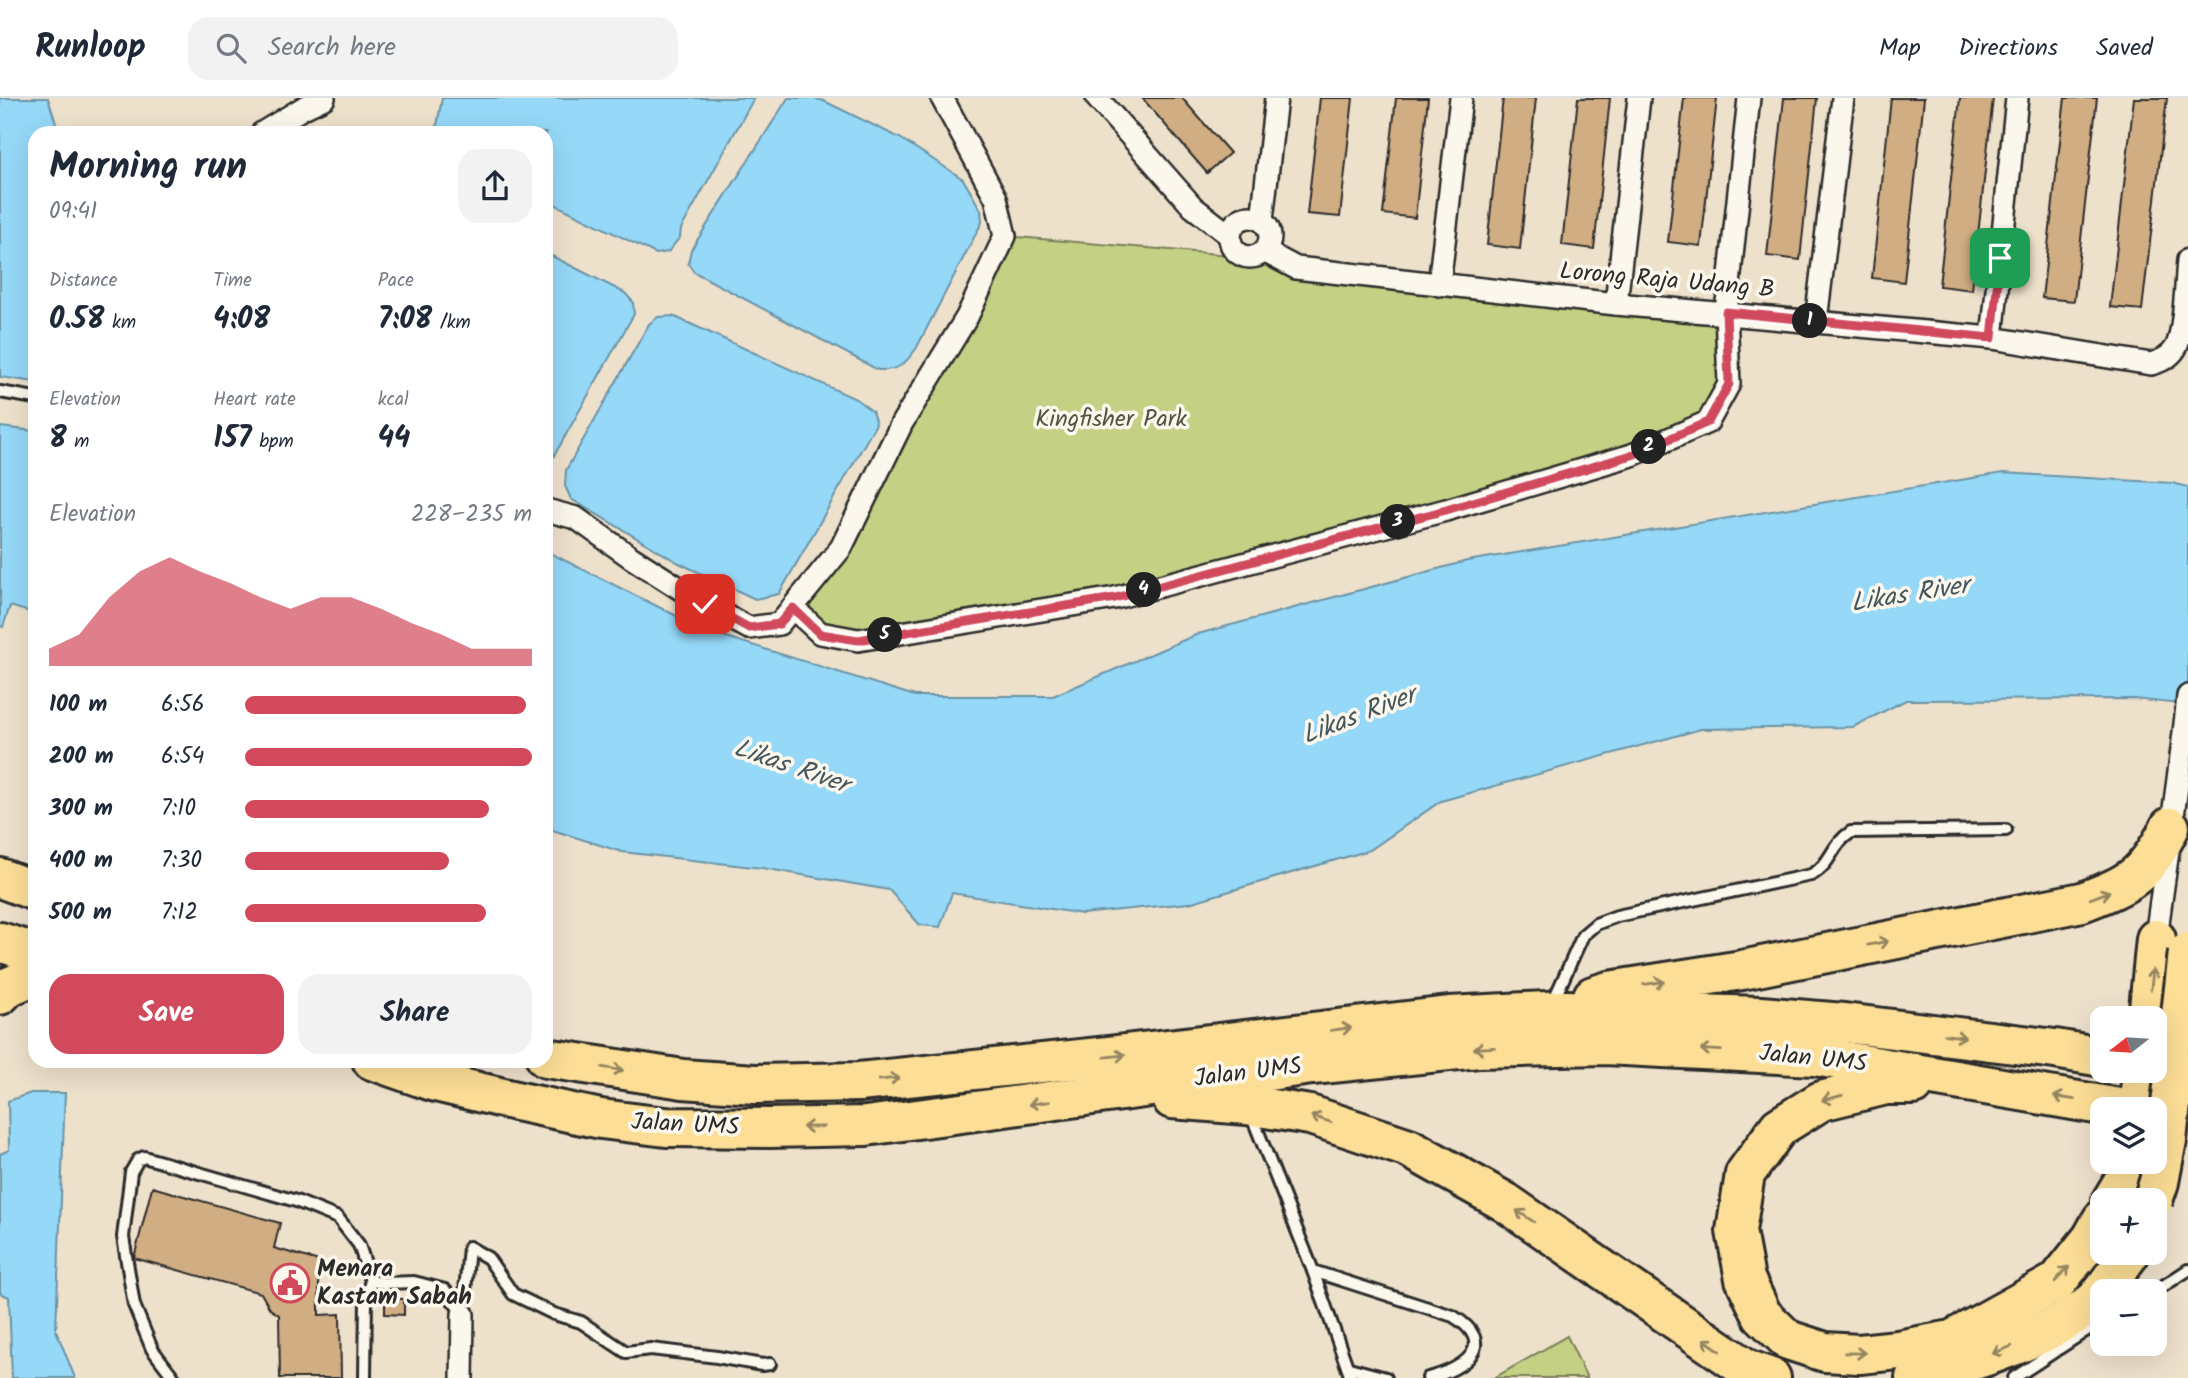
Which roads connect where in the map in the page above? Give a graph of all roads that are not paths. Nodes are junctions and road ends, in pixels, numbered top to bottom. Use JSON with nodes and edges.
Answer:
{"nodes":[{"id":1,"x":324,"y":98,"type":"edge"},
{"id":2,"x":942,"y":98,"type":"edge"},
{"id":3,"x":1097,"y":98,"type":"edge"},
{"id":4,"x":1276,"y":98,"type":"edge"},
{"id":5,"x":1461,"y":98,"type":"edge"},
{"id":6,"x":1639,"y":98,"type":"edge"},
{"id":7,"x":1749,"y":98,"type":"edge"},
{"id":8,"x":1843,"y":98,"type":"edge"},
{"id":9,"x":2017,"y":98,"type":"edge"},
{"id":10,"x":273,"y":126,"type":"edge"},
{"id":11,"x":1262,"y":220,"type":"junction"},
{"id":12,"x":1229,"y":235,"type":"junction"},
{"id":13,"x":1264,"y":251,"type":"junction"},
{"id":14,"x":2188,"y":260,"type":"edge"},
{"id":15,"x":1439,"y":285,"type":"junction"},
{"id":16,"x":1616,"y":304,"type":"junction"},
{"id":17,"x":1726,"y":312,"type":"junction"},
{"id":18,"x":1816,"y":321,"type":"junction"},
{"id":19,"x":1992,"y":338,"type":"junction"},
{"id":20,"x":0,"y":392,"type":"edge"},
{"id":21,"x":28,"y":397,"type":"edge"},
{"id":22,"x":553,"y":512,"type":"edge"},
{"id":23,"x":793,"y":608,"type":"junction"},
{"id":24,"x":2188,"y":696,"type":"edge"},
{"id":25,"x":2170,"y":827,"type":"junction"},
{"id":26,"x":2007,"y":830,"type":"dead end"},
{"id":27,"x":0,"y":878,"type":"edge"},
{"id":28,"x":28,"y":888,"type":"edge"},
{"id":29,"x":0,"y":942,"type":"edge"},
{"id":30,"x":2172,"y":946,"type":"edge"},
{"id":31,"x":28,"y":951,"type":"edge"},
{"id":32,"x":28,"y":978,"type":"edge"},
{"id":33,"x":0,"y":995,"type":"edge"},
{"id":34,"x":2152,"y":1006,"type":"edge"},
{"id":35,"x":1558,"y":1010,"type":"junction"},
{"id":36,"x":2090,"y":1056,"type":"edge"},
{"id":37,"x":553,"y":1059,"type":"edge"},
{"id":38,"x":395,"y":1068,"type":"edge"},
{"id":39,"x":2167,"y":1071,"type":"edge"},
{"id":40,"x":2188,"y":1075,"type":"edge"},
{"id":41,"x":1997,"y":1088,"type":"junction"},
{"id":42,"x":1096,"y":1096,"type":"junction"},
{"id":43,"x":2090,"y":1103,"type":"edge"},
{"id":44,"x":1247,"y":1105,"type":"junction"},
{"id":45,"x":2167,"y":1115,"type":"edge"},
{"id":46,"x":2188,"y":1119,"type":"edge"},
{"id":47,"x":2157,"y":1188,"type":"edge"},
{"id":48,"x":2090,"y":1241,"type":"edge"},
{"id":49,"x":2188,"y":1270,"type":"edge"},
{"id":50,"x":1313,"y":1271,"type":"junction"},
{"id":51,"x":370,"y":1281,"type":"junction"},
{"id":52,"x":2167,"y":1284,"type":"edge"},
{"id":53,"x":2090,"y":1305,"type":"edge"},
{"id":54,"x":463,"y":1314,"type":"junction"},
{"id":55,"x":2090,"y":1328,"type":"edge"},
{"id":56,"x":769,"y":1364,"type":"dead end"},
{"id":57,"x":1350,"y":1373,"type":"edge"},
{"id":58,"x":174,"y":1378,"type":"edge"},
{"id":59,"x":365,"y":1378,"type":"edge"},
{"id":60,"x":462,"y":1378,"type":"edge"},
{"id":61,"x":1386,"y":1378,"type":"edge"},
{"id":62,"x":1428,"y":1378,"type":"edge"},
{"id":63,"x":1772,"y":1378,"type":"edge"},
{"id":64,"x":1915,"y":1378,"type":"edge"},
{"id":65,"x":2014,"y":1378,"type":"edge"}],
"edges":[{"from":1,"to":10,"type":"street"},
{"from":2,"to":23,"type":"street"},
{"from":3,"to":12,"type":"street"},
{"from":4,"to":11,"type":"street"},
{"from":5,"to":15,"type":"street"},
{"from":6,"to":16,"type":"street"},
{"from":7,"to":17,"type":"street"},
{"from":8,"to":18,"type":"street"},
{"from":9,"to":19,"type":"street"},
{"from":11,"to":12,"type":"street"},
{"from":11,"to":13,"type":"street"},
{"from":12,"to":13,"type":"street"},
{"from":13,"to":15,"type":"street","name":"Lorong Raja Udang B"},
{"from":14,"to":19,"type":"street","name":"Lorong Raja Udang B"},
{"from":15,"to":16,"type":"street","name":"Lorong Raja Udang B"},
{"from":16,"to":17,"type":"street","name":"Lorong Raja Udang B"},
{"from":17,"to":18,"type":"street","name":"Lorong Raja Udang B"},
{"from":17,"to":23,"type":"street"},
{"from":18,"to":19,"type":"street","name":"Lorong Raja Udang B"},
{"from":20,"to":21,"type":"lane"},
{"from":22,"to":23,"type":"street"},
{"from":24,"to":25,"type":"street"},
{"from":25,"to":30,"type":"street"},
{"from":35,"to":25,"type":"highway","one_way":true},
{"from":26,"to":35,"type":"lane"},
{"from":27,"to":28,"type":"highway"},
{"from":29,"to":31,"type":"highway"},
{"from":34,"to":30,"type":"highway","one_way":true},
{"from":30,"to":47,"type":"highway","bridge":true},
{"from":32,"to":33,"type":"highway"},
{"from":35,"to":36,"type":"highway","name":"Jalan UMS","one_way":true},
{"from":37,"to":35,"type":"highway","name":"Jalan UMS","one_way":true},
{"from":42,"to":38,"type":"highway","name":"Jalan UMS","one_way":true},
{"from":39,"to":40,"type":"highway"},
{"from":41,"to":42,"type":"highway","name":"Jalan UMS","one_way":true},
{"from":43,"to":41,"type":"highway","name":"Jalan UMS","one_way":true},
{"from":41,"to":48,"type":"highway","one_way":true},
{"from":42,"to":44,"type":"highway"},
{"from":44,"to":50,"type":"lane"},
{"from":63,"to":44,"type":"highway","one_way":true},
{"from":45,"to":46,"type":"highway"},
{"from":49,"to":52,"type":"lane"},
{"from":50,"to":57,"type":"lane"},
{"from":50,"to":62,"type":"lane"},
{"from":51,"to":54,"type":"lane"},
{"from":51,"to":58,"type":"lane"},
{"from":51,"to":59,"type":"lane"},
{"from":53,"to":64,"type":"highway","one_way":true},
{"from":54,"to":56,"type":"lane"},
{"from":54,"to":60,"type":"street"},
{"from":55,"to":65,"type":"lane"},
{"from":57,"to":61,"type":"lane"}]}
